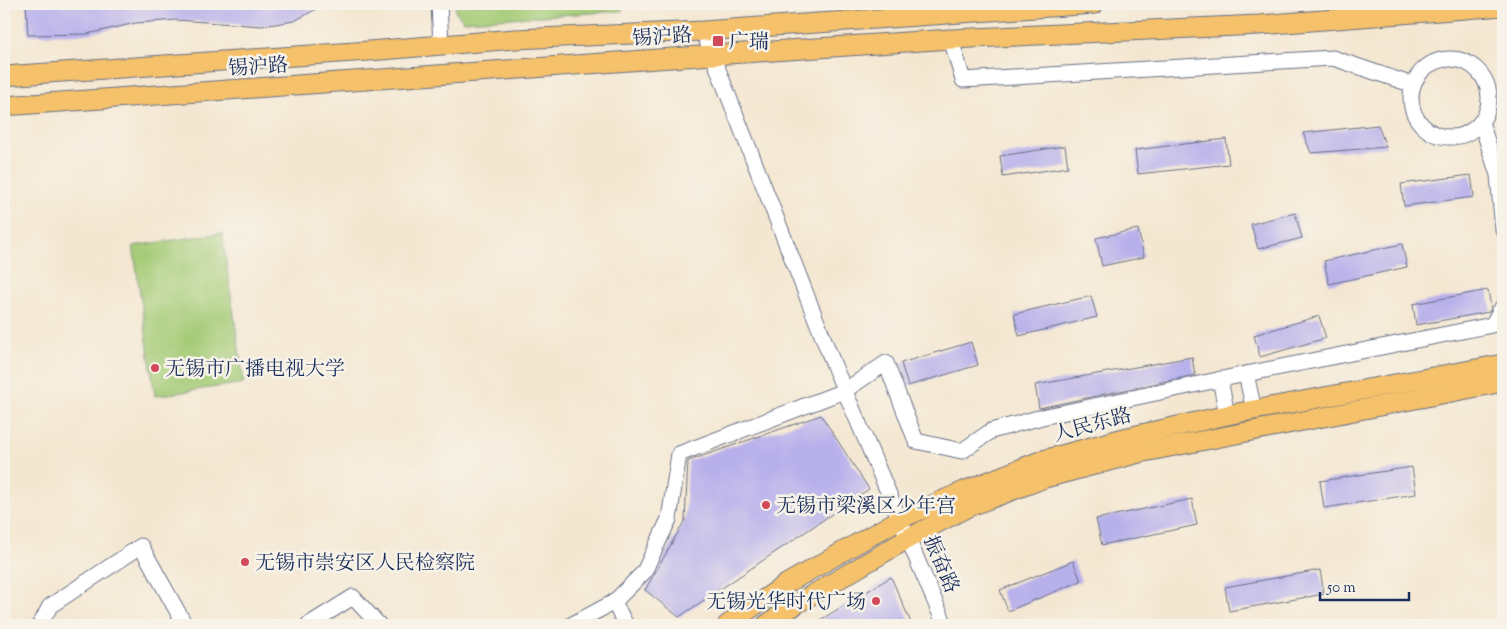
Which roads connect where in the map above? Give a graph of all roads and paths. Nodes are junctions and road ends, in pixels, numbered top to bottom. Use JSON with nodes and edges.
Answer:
{"nodes":[{"id":1,"x":439,"y":4,"type":"edge"},
{"id":2,"x":1094,"y":4,"type":"edge"},
{"id":3,"x":1503,"y":6,"type":"edge"},
{"id":4,"x":999,"y":7,"type":"edge"},
{"id":5,"x":703,"y":32,"type":"junction"},
{"id":6,"x":951,"y":40,"type":"junction"},
{"id":7,"x":441,"y":45,"type":"junction"},
{"id":8,"x":713,"y":55,"type":"junction"},
{"id":9,"x":4,"y":76,"type":"edge"},
{"id":10,"x":1414,"y":85,"type":"junction"},
{"id":11,"x":1496,"y":104,"type":"edge"},
{"id":12,"x":4,"y":106,"type":"edge"},
{"id":13,"x":1481,"y":122,"type":"junction"},
{"id":14,"x":1503,"y":230,"type":"edge"},
{"id":15,"x":1503,"y":306,"type":"edge"},
{"id":16,"x":1503,"y":364,"type":"edge"},
{"id":17,"x":1246,"y":374,"type":"junction"},
{"id":18,"x":1220,"y":380,"type":"junction"},
{"id":19,"x":1503,"y":382,"type":"edge"},
{"id":20,"x":844,"y":391,"type":"junction"},
{"id":21,"x":1254,"y":410,"type":"junction"},
{"id":22,"x":1227,"y":415,"type":"junction"},
{"id":23,"x":900,"y":519,"type":"junction"},
{"id":24,"x":909,"y":538,"type":"junction"},
{"id":25,"x":614,"y":602,"type":"junction"},
{"id":26,"x":40,"y":625,"type":"edge"},
{"id":27,"x":185,"y":625,"type":"edge"},
{"id":28,"x":308,"y":625,"type":"edge"},
{"id":29,"x":379,"y":625,"type":"edge"},
{"id":30,"x":570,"y":625,"type":"edge"},
{"id":31,"x":626,"y":625,"type":"edge"},
{"id":32,"x":728,"y":625,"type":"edge"},
{"id":33,"x":766,"y":625,"type":"edge"},
{"id":34,"x":945,"y":625,"type":"edge"}],
"edges":[{"from":1,"to":7,"type":"street"},
{"from":2,"to":4,"type":"main road","name":"锡沪路"},
{"from":3,"to":6,"type":"main road","name":"锡沪路"},
{"from":4,"to":5,"type":"main road","name":"锡沪路"},
{"from":5,"to":7,"type":"main road","name":"锡沪路"},
{"from":5,"to":8,"type":"street","name":"振奋路"},
{"from":6,"to":8,"type":"main road","name":"锡沪路"},
{"from":6,"to":10,"type":"street"},
{"from":7,"to":9,"type":"main road","name":"锡沪路"},
{"from":8,"to":12,"type":"main road","name":"锡沪路"},
{"from":8,"to":20,"type":"street","name":"振奋路"},
{"from":10,"to":11,"type":"street"},
{"from":10,"to":13,"type":"street"},
{"from":11,"to":13,"type":"street"},
{"from":13,"to":14,"type":"street"},
{"from":15,"to":17,"type":"street"},
{"from":16,"to":21,"type":"main road","name":"人民东路"},
{"from":17,"to":18,"type":"street"},
{"from":17,"to":21,"type":"street"},
{"from":18,"to":20,"type":"street"},
{"from":18,"to":22,"type":"street"},
{"from":19,"to":24,"type":"main road","name":"人民东路"},
{"from":20,"to":23,"type":"street","name":"振奋路"},
{"from":20,"to":25,"type":"street"},
{"from":21,"to":22,"type":"main road","name":"人民东路"},
{"from":22,"to":23,"type":"main road","name":"人民东路"},
{"from":23,"to":24,"type":"street","name":"振奋路"},
{"from":23,"to":32,"type":"main road","name":"人民东路"},
{"from":24,"to":33,"type":"main road","name":"人民东路"},
{"from":24,"to":34,"type":"street","name":"振奋路"},
{"from":25,"to":30,"type":"street"},
{"from":25,"to":31,"type":"street"},
{"from":26,"to":27,"type":"street"},
{"from":28,"to":29,"type":"street"}]}
